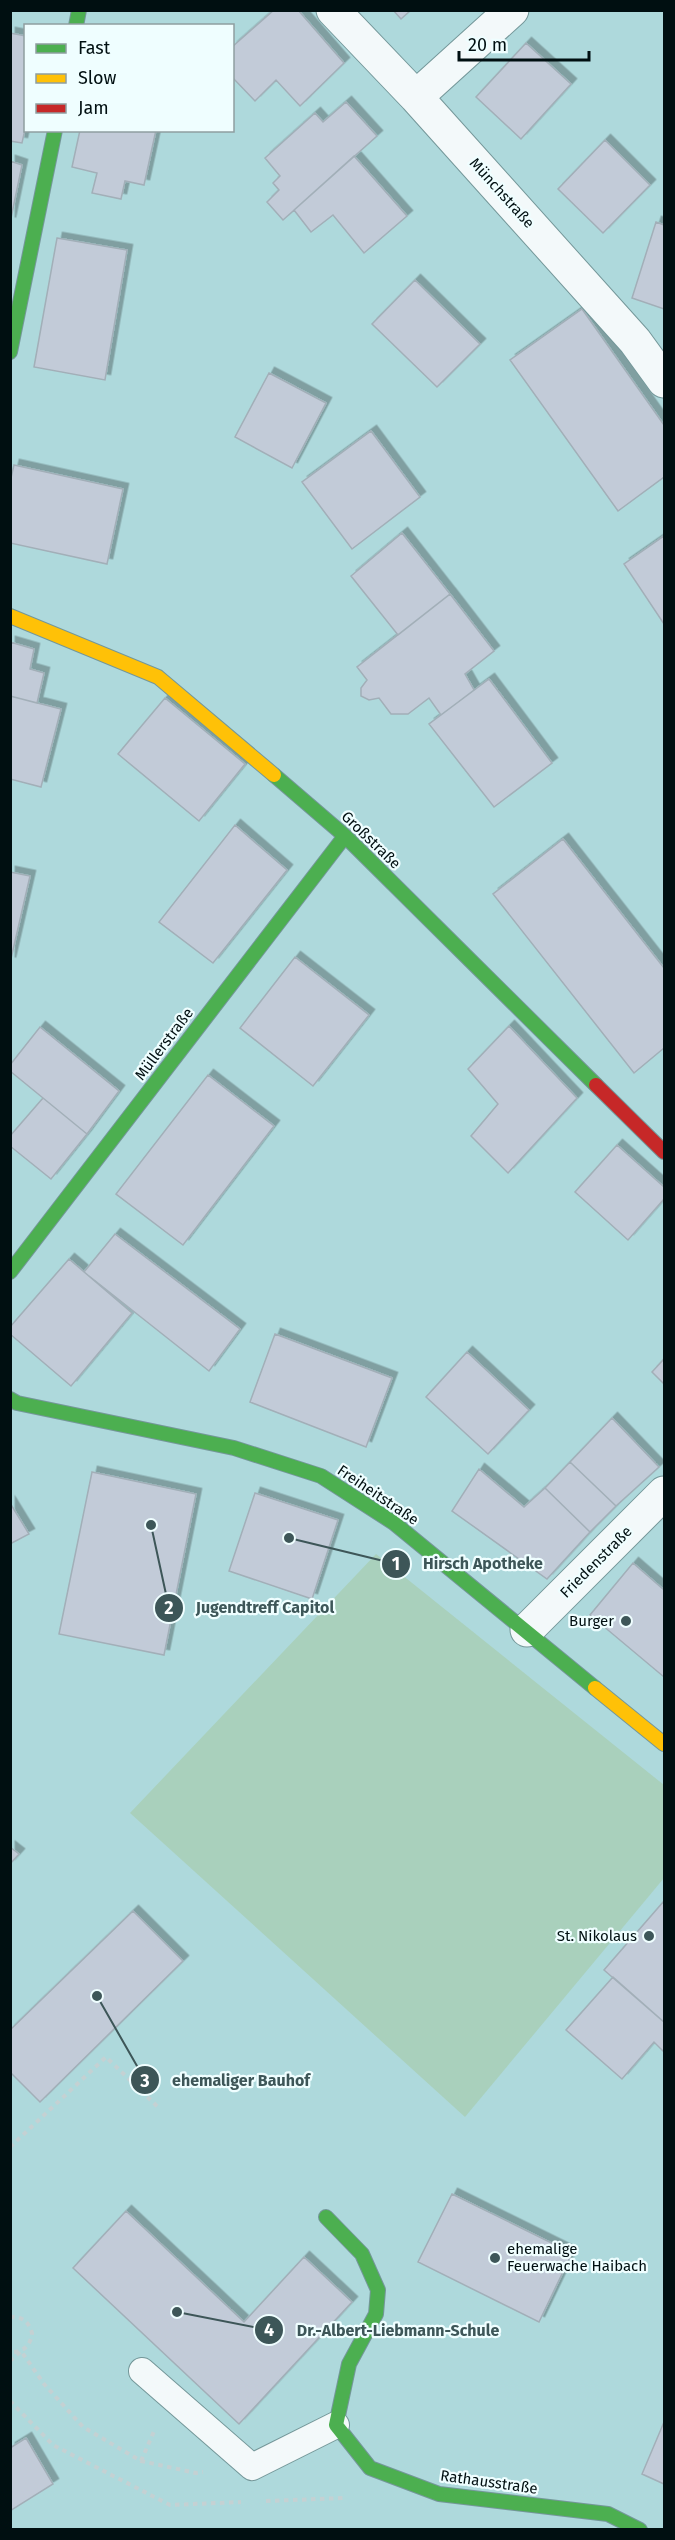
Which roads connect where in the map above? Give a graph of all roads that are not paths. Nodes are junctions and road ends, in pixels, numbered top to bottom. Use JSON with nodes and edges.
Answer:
{"nodes":[{"id":1,"x":333,"y":10,"type":"edge"},
{"id":2,"x":512,"y":10,"type":"edge"},
{"id":3,"x":416,"y":97,"type":"junction"},
{"id":4,"x":55,"y":132,"type":"edge"},
{"id":5,"x":10,"y":352,"type":"edge"},
{"id":6,"x":664,"y":381,"type":"edge"},
{"id":7,"x":10,"y":616,"type":"edge"},
{"id":8,"x":345,"y":836,"type":"junction"},
{"id":9,"x":664,"y":1152,"type":"edge"},
{"id":10,"x":10,"y":1272,"type":"edge"},
{"id":11,"x":10,"y":1399,"type":"edge"},
{"id":12,"x":664,"y":1493,"type":"edge"},
{"id":13,"x":527,"y":1630,"type":"junction"},
{"id":14,"x":664,"y":1743,"type":"edge"},
{"id":15,"x":326,"y":2217,"type":"dead end"},
{"id":16,"x":142,"y":2371,"type":"dead end"},
{"id":17,"x":336,"y":2425,"type":"junction"},
{"id":18,"x":640,"y":2529,"type":"edge"}],
"edges":[{"from":1,"to":3,"type":"street","name":"Münchstraße"},
{"from":2,"to":3,"type":"street"},
{"from":3,"to":6,"type":"street","name":"Münchstraße"},
{"from":4,"to":5,"type":"street"},
{"from":7,"to":8,"type":"street","name":"Großstraße"},
{"from":8,"to":9,"type":"street","name":"Großstraße"},
{"from":8,"to":10,"type":"street","name":"Müllerstraße"},
{"from":11,"to":13,"type":"street","name":"Freiheitstraße"},
{"from":12,"to":13,"type":"street","name":"Friedenstraße"},
{"from":13,"to":14,"type":"street","name":"Freiheitstraße"},
{"from":15,"to":17,"type":"street"},
{"from":16,"to":17,"type":"lane"},
{"from":17,"to":18,"type":"street","name":"Rathausstraße"}]}
